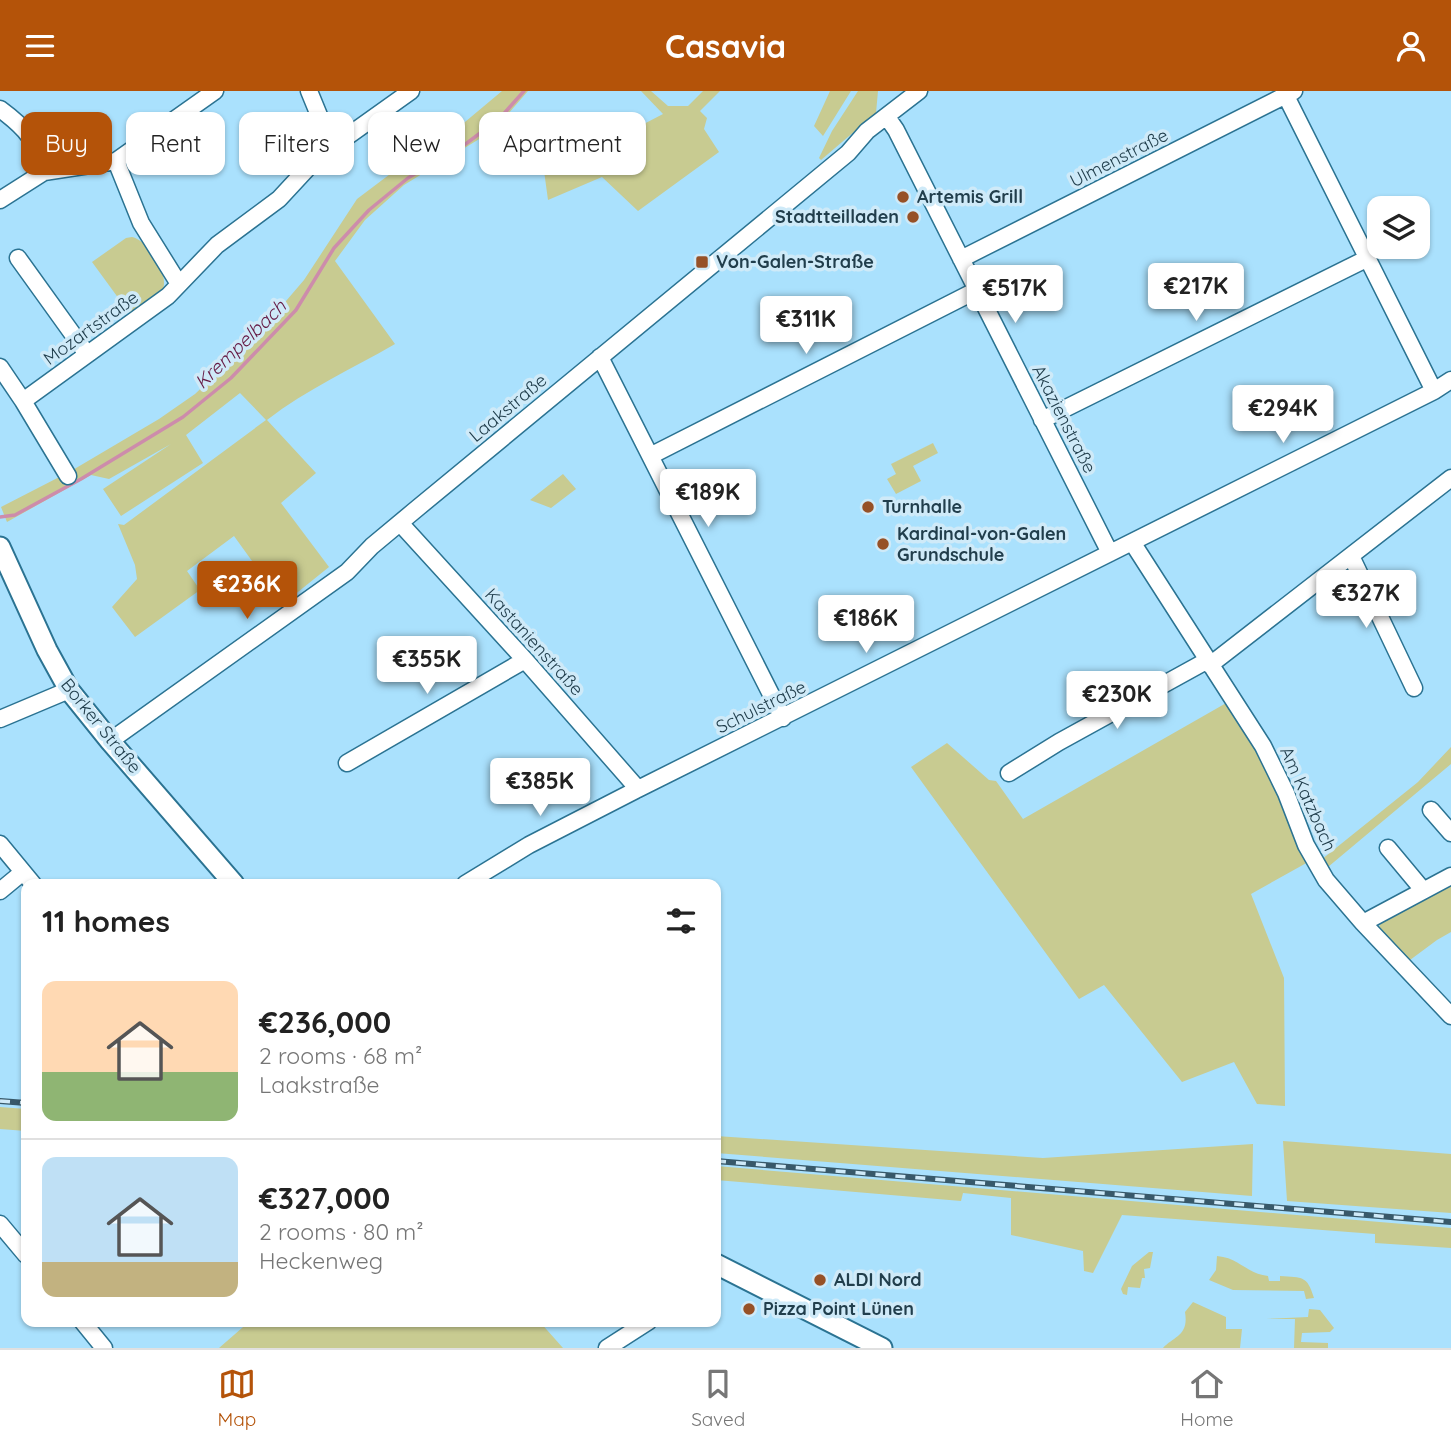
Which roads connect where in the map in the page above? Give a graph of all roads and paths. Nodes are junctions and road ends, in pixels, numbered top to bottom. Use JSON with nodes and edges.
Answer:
{"nodes":[{"id":1,"x":215,"y":91,"type":"edge"},
{"id":2,"x":309,"y":91,"type":"edge"},
{"id":3,"x":411,"y":91,"type":"edge"},
{"id":4,"x":919,"y":91,"type":"edge"},
{"id":5,"x":1290,"y":93,"type":"edge"},
{"id":6,"x":0,"y":109,"type":"edge"},
{"id":7,"x":318,"y":112,"type":"edge"},
{"id":8,"x":887,"y":117,"type":"junction"},
{"id":9,"x":21,"y":126,"type":"edge"},
{"id":10,"x":354,"y":131,"type":"edge"},
{"id":11,"x":116,"y":161,"type":"junction"},
{"id":12,"x":112,"y":162,"type":"edge"},
{"id":13,"x":39,"y":175,"type":"edge"},
{"id":14,"x":301,"y":175,"type":"edge"},
{"id":15,"x":0,"y":200,"type":"edge"},
{"id":16,"x":18,"y":258,"type":"dead end"},
{"id":17,"x":1366,"y":258,"type":"junction"},
{"id":18,"x":961,"y":259,"type":"junction"},
{"id":19,"x":179,"y":284,"type":"junction"},
{"id":20,"x":977,"y":290,"type":"junction"},
{"id":21,"x":87,"y":354,"type":"junction"},
{"id":22,"x":600,"y":357,"type":"junction"},
{"id":23,"x":0,"y":367,"type":"edge"},
{"id":24,"x":1451,"y":380,"type":"edge"},
{"id":25,"x":1434,"y":391,"type":"junction"},
{"id":26,"x":23,"y":401,"type":"junction"},
{"id":27,"x":1042,"y":420,"type":"junction"},
{"id":28,"x":652,"y":455,"type":"junction"},
{"id":29,"x":68,"y":476,"type":"dead end"},
{"id":30,"x":1451,"y":478,"type":"edge"},
{"id":31,"x":400,"y":523,"type":"junction"},
{"id":32,"x":1132,"y":542,"type":"junction"},
{"id":33,"x":0,"y":547,"type":"edge"},
{"id":34,"x":1110,"y":553,"type":"junction"},
{"id":35,"x":1351,"y":556,"type":"junction"},
{"id":36,"x":525,"y":660,"type":"junction"},
{"id":37,"x":1209,"y":663,"type":"junction"},
{"id":38,"x":1414,"y":688,"type":"dead end"},
{"id":39,"x":69,"y":690,"type":"junction"},
{"id":40,"x":783,"y":718,"type":"junction"},
{"id":41,"x":0,"y":719,"type":"edge"},
{"id":42,"x":110,"y":741,"type":"junction"},
{"id":43,"x":347,"y":763,"type":"dead end"},
{"id":44,"x":1009,"y":773,"type":"dead end"},
{"id":45,"x":638,"y":789,"type":"junction"},
{"id":46,"x":1431,"y":810,"type":"dead end"},
{"id":47,"x":1451,"y":833,"type":"edge"},
{"id":48,"x":0,"y":844,"type":"edge"},
{"id":49,"x":1388,"y":848,"type":"dead end"},
{"id":50,"x":1451,"y":876,"type":"edge"},
{"id":51,"x":28,"y":878,"type":"edge"},
{"id":52,"x":230,"y":879,"type":"edge"},
{"id":53,"x":473,"y":879,"type":"edge"},
{"id":54,"x":21,"y":881,"type":"edge"},
{"id":55,"x":1423,"y":890,"type":"junction"},
{"id":56,"x":0,"y":891,"type":"edge"},
{"id":57,"x":1363,"y":923,"type":"junction"},
{"id":58,"x":1451,"y":1016,"type":"edge"},
{"id":59,"x":0,"y":1224,"type":"edge"},
{"id":60,"x":21,"y":1249,"type":"edge"},
{"id":61,"x":721,"y":1267,"type":"edge"},
{"id":62,"x":92,"y":1327,"type":"edge"},
{"id":63,"x":640,"y":1327,"type":"edge"},
{"id":64,"x":874,"y":1346,"type":"edge"},
{"id":65,"x":104,"y":1348,"type":"edge"},
{"id":66,"x":607,"y":1348,"type":"edge"}],
"edges":[{"from":1,"to":11,"type":"street"},
{"from":2,"to":7,"type":"street"},
{"from":3,"to":10,"type":"street","name":"Mozartstraße"},
{"from":4,"to":8,"type":"street","name":"Laakstraße"},
{"from":5,"to":17,"type":"street"},
{"from":5,"to":18,"type":"street","name":"Ulmenstraße"},
{"from":6,"to":9,"type":"street"},
{"from":8,"to":18,"type":"street","name":"Akazienstraße"},
{"from":8,"to":22,"type":"street","name":"Laakstraße"},
{"from":11,"to":12,"type":"street"},
{"from":11,"to":19,"type":"street"},
{"from":13,"to":15,"type":"street"},
{"from":14,"to":19,"type":"street","name":"Mozartstraße"},
{"from":16,"to":21,"type":"street"},
{"from":17,"to":25,"type":"street"},
{"from":17,"to":27,"type":"street"},
{"from":18,"to":20,"type":"street","name":"Akazienstraße"},
{"from":19,"to":21,"type":"street","name":"Mozartstraße"},
{"from":20,"to":27,"type":"street","name":"Akazienstraße"},
{"from":20,"to":28,"type":"street"},
{"from":21,"to":26,"type":"street","name":"Mozartstraße"},
{"from":22,"to":28,"type":"street"},
{"from":22,"to":31,"type":"street","name":"Laakstraße"},
{"from":23,"to":26,"type":"street"},
{"from":24,"to":25,"type":"street","name":"Schulstraße"},
{"from":25,"to":32,"type":"street","name":"Schulstraße"},
{"from":26,"to":29,"type":"street"},
{"from":27,"to":34,"type":"street","name":"Akazienstraße"},
{"from":28,"to":40,"type":"street"},
{"from":30,"to":35,"type":"street"},
{"from":31,"to":36,"type":"street","name":"Kastanienstraße"},
{"from":31,"to":42,"type":"street","name":"Laakstraße"},
{"from":32,"to":34,"type":"street","name":"Schulstraße"},
{"from":32,"to":37,"type":"street","name":"Am Katzbach"},
{"from":33,"to":39,"type":"main road","name":"Borker Straße"},
{"from":34,"to":40,"type":"street","name":"Schulstraße"},
{"from":35,"to":37,"type":"street"},
{"from":35,"to":38,"type":"street"},
{"from":36,"to":43,"type":"street"},
{"from":36,"to":45,"type":"street","name":"Kastanienstraße"},
{"from":37,"to":44,"type":"street"},
{"from":37,"to":57,"type":"street","name":"Am Katzbach"},
{"from":39,"to":41,"type":"street"},
{"from":39,"to":42,"type":"main road","name":"Borker Straße"},
{"from":40,"to":45,"type":"street","name":"Schulstraße"},
{"from":42,"to":52,"type":"main road","name":"Borker Straße"},
{"from":45,"to":53,"type":"street","name":"Schulstraße"},
{"from":46,"to":47,"type":"street"},
{"from":48,"to":51,"type":"street"},
{"from":49,"to":55,"type":"street"},
{"from":50,"to":55,"type":"street"},
{"from":54,"to":56,"type":"street"},
{"from":55,"to":57,"type":"street"},
{"from":57,"to":58,"type":"street","name":"Am Katzbach"},
{"from":59,"to":60,"type":"street"},
{"from":61,"to":64,"type":"main road"},
{"from":62,"to":65,"type":"street"},
{"from":63,"to":66,"type":"street"}]}
